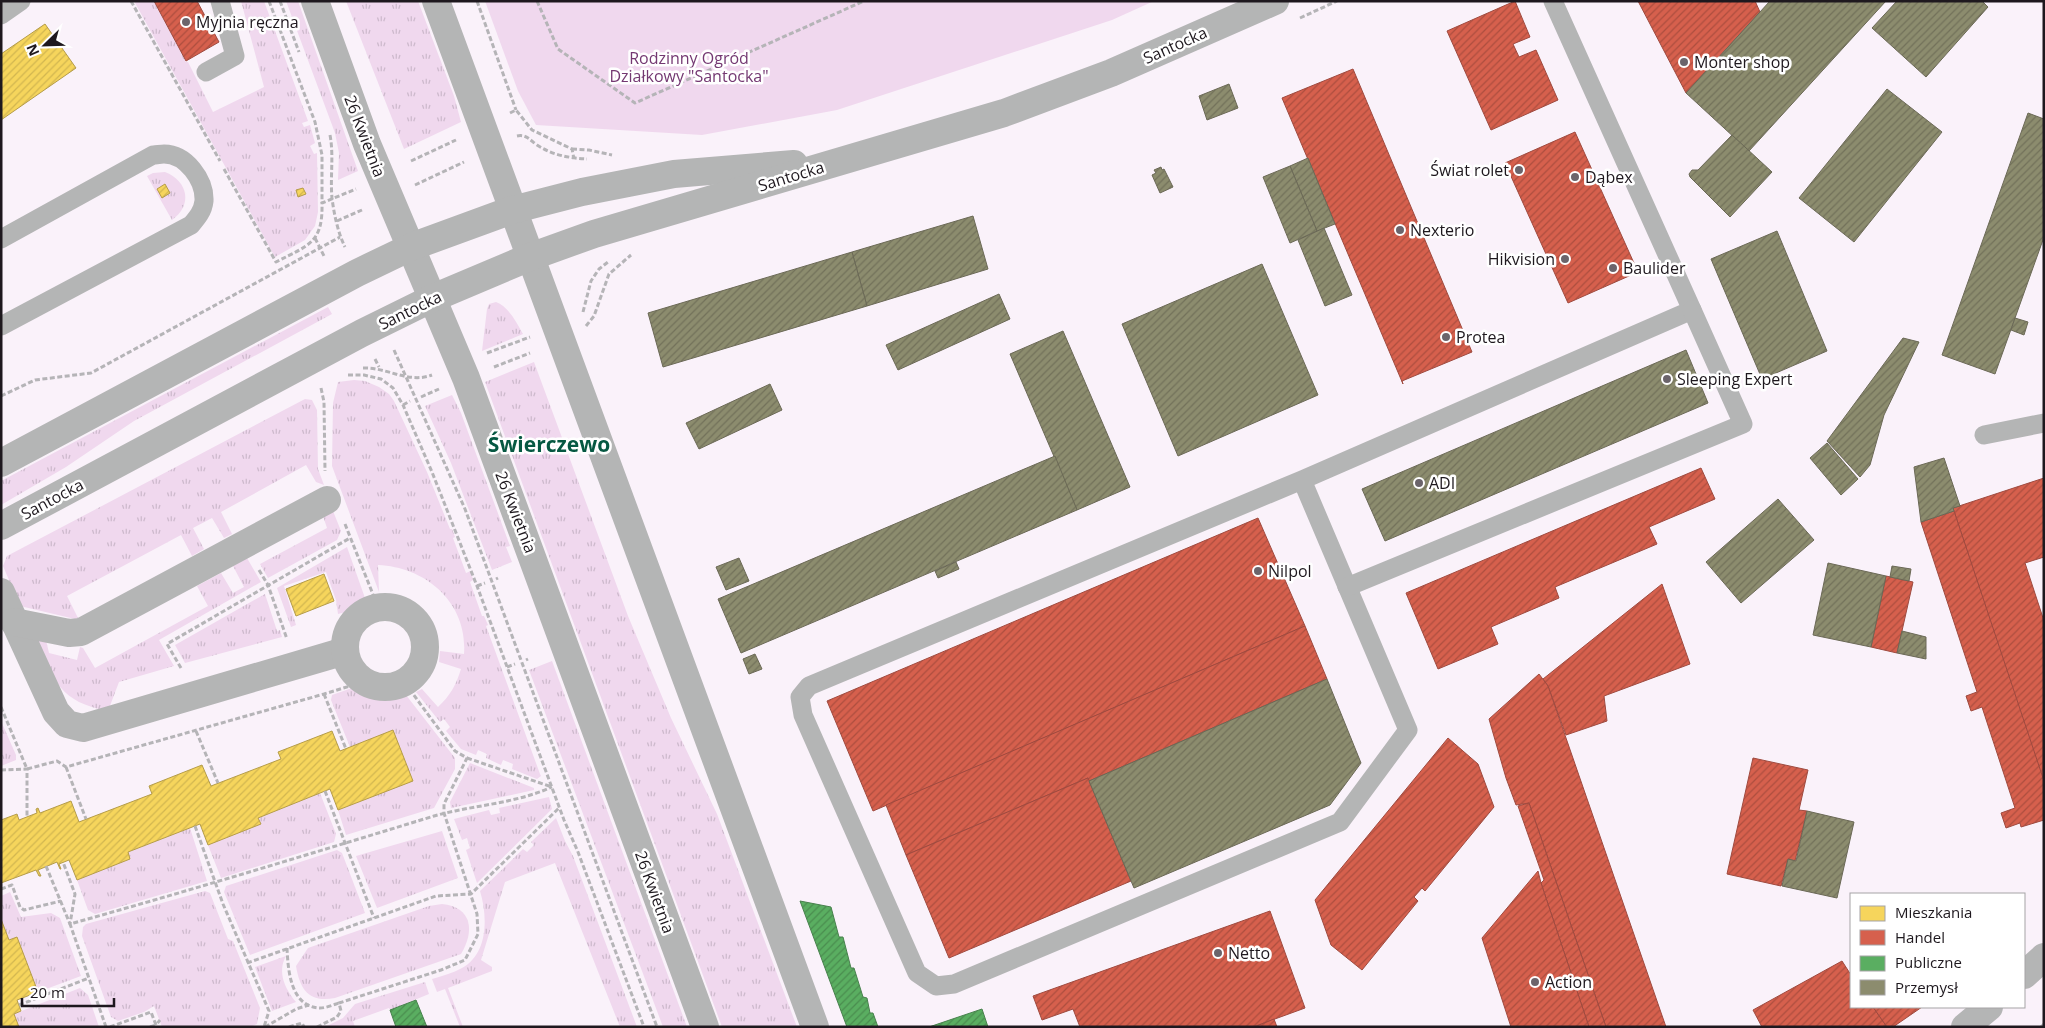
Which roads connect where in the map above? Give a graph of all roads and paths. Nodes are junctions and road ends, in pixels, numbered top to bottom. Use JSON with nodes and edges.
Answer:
{"nodes":[{"id":1,"x":21,"y":1,"type":"edge"},
{"id":2,"x":131,"y":1,"type":"edge"},
{"id":3,"x":220,"y":1,"type":"edge"},
{"id":4,"x":269,"y":1,"type":"edge"},
{"id":5,"x":280,"y":1,"type":"edge"},
{"id":6,"x":315,"y":1,"type":"edge"},
{"id":7,"x":436,"y":1,"type":"edge"},
{"id":8,"x":476,"y":1,"type":"edge"},
{"id":9,"x":537,"y":1,"type":"edge"},
{"id":10,"x":864,"y":1,"type":"edge"},
{"id":11,"x":1275,"y":1,"type":"edge"},
{"id":12,"x":1553,"y":1,"type":"edge"},
{"id":13,"x":1,"y":15,"type":"edge"},
{"id":14,"x":301,"y":56,"type":"dead end"},
{"id":15,"x":206,"y":72,"type":"dead end"},
{"id":16,"x":516,"y":110,"type":"junction"},
{"id":17,"x":507,"y":115,"type":"dead end"},
{"id":18,"x":327,"y":127,"type":"dead end"},
{"id":19,"x":463,"y":136,"type":"dead end"},
{"id":20,"x":511,"y":140,"type":"dead end"},
{"id":21,"x":572,"y":149,"type":"junction"},
{"id":22,"x":616,"y":156,"type":"dead end"},
{"id":23,"x":574,"y":158,"type":"junction"},
{"id":24,"x":845,"y":159,"type":"junction"},
{"id":25,"x":411,"y":161,"type":"dead end"},
{"id":26,"x":462,"y":163,"type":"dead end"},
{"id":27,"x":575,"y":165,"type":"dead end"},
{"id":28,"x":430,"y":178,"type":"dead end"},
{"id":29,"x":361,"y":186,"type":"dead end"},
{"id":30,"x":332,"y":199,"type":"junction"},
{"id":31,"x":322,"y":203,"type":"junction"},
{"id":32,"x":512,"y":210,"type":"junction"},
{"id":33,"x":359,"y":211,"type":"dead end"},
{"id":34,"x":337,"y":221,"type":"junction"},
{"id":35,"x":340,"y":237,"type":"junction"},
{"id":36,"x":1,"y":239,"type":"edge"},
{"id":37,"x":345,"y":247,"type":"dead end"},
{"id":38,"x":411,"y":247,"type":"junction"},
{"id":39,"x":530,"y":257,"type":"junction"},
{"id":40,"x":611,"y":260,"type":"dead end"},
{"id":41,"x":433,"y":298,"type":"junction"},
{"id":42,"x":1692,"y":310,"type":"junction"},
{"id":43,"x":582,"y":314,"type":"dead end"},
{"id":44,"x":1,"y":326,"type":"edge"},
{"id":45,"x":525,"y":339,"type":"dead end"},
{"id":46,"x":530,"y":353,"type":"dead end"},
{"id":47,"x":482,"y":355,"type":"dead end"},
{"id":48,"x":396,"y":356,"type":"dead end"},
{"id":49,"x":493,"y":367,"type":"dead end"},
{"id":50,"x":357,"y":368,"type":"dead end"},
{"id":51,"x":434,"y":375,"type":"dead end"},
{"id":52,"x":382,"y":376,"type":"dead end"},
{"id":53,"x":406,"y":378,"type":"junction"},
{"id":54,"x":320,"y":382,"type":"dead end"},
{"id":55,"x":445,"y":386,"type":"dead end"},
{"id":56,"x":1,"y":396,"type":"edge"},
{"id":57,"x":421,"y":397,"type":"dead end"},
{"id":58,"x":410,"y":401,"type":"dead end"},
{"id":59,"x":403,"y":405,"type":"junction"},
{"id":60,"x":2044,"y":423,"type":"edge"},
{"id":61,"x":1984,"y":435,"type":"dead end"},
{"id":62,"x":1,"y":463,"type":"edge"},
{"id":63,"x":1302,"y":480,"type":"junction"},
{"id":64,"x":327,"y":488,"type":"joint"},
{"id":65,"x":344,"y":521,"type":"dead end"},
{"id":66,"x":1,"y":526,"type":"edge"},
{"id":67,"x":350,"y":538,"type":"junction"},
{"id":68,"x":245,"y":544,"type":"junction"},
{"id":69,"x":485,"y":584,"type":"dead end"},
{"id":70,"x":268,"y":585,"type":"junction"},
{"id":71,"x":478,"y":586,"type":"junction"},
{"id":72,"x":1347,"y":587,"type":"junction"},
{"id":73,"x":1,"y":592,"type":"edge"},
{"id":74,"x":378,"y":607,"type":"junction"},
{"id":75,"x":14,"y":622,"type":"junction"},
{"id":76,"x":345,"y":651,"type":"junction"},
{"id":77,"x":515,"y":664,"type":"dead end"},
{"id":78,"x":296,"y":665,"type":"junction"},
{"id":79,"x":507,"y":667,"type":"junction"},
{"id":80,"x":359,"y":677,"type":"junction"},
{"id":81,"x":407,"y":681,"type":"junction"},
{"id":82,"x":324,"y":694,"type":"junction"},
{"id":83,"x":190,"y":696,"type":"junction"},
{"id":84,"x":1,"y":706,"type":"edge"},
{"id":85,"x":196,"y":730,"type":"junction"},
{"id":86,"x":346,"y":749,"type":"dead end"},
{"id":87,"x":467,"y":758,"type":"junction"},
{"id":88,"x":66,"y":767,"type":"junction"},
{"id":89,"x":27,"y":769,"type":"junction"},
{"id":90,"x":1,"y":770,"type":"edge"},
{"id":91,"x":218,"y":783,"type":"dead end"},
{"id":92,"x":552,"y":787,"type":"junction"},
{"id":93,"x":325,"y":791,"type":"dead end"},
{"id":94,"x":559,"y":808,"type":"junction"},
{"id":95,"x":444,"y":813,"type":"junction"},
{"id":96,"x":27,"y":817,"type":"dead end"},
{"id":97,"x":86,"y":819,"type":"dead end"},
{"id":98,"x":194,"y":826,"type":"dead end"},
{"id":99,"x":345,"y":844,"type":"junction"},
{"id":100,"x":64,"y":862,"type":"dead end"},
{"id":101,"x":46,"y":866,"type":"dead end"},
{"id":102,"x":214,"y":884,"type":"junction"},
{"id":103,"x":1,"y":889,"type":"edge"},
{"id":104,"x":471,"y":894,"type":"junction"},
{"id":105,"x":61,"y":901,"type":"junction"},
{"id":106,"x":374,"y":918,"type":"junction"},
{"id":107,"x":70,"y":924,"type":"junction"},
{"id":108,"x":287,"y":948,"type":"junction"},
{"id":109,"x":2044,"y":956,"type":"edge"},
{"id":110,"x":247,"y":963,"type":"junction"},
{"id":111,"x":2025,"y":974,"type":"edge"},
{"id":112,"x":89,"y":978,"type":"junction"},
{"id":113,"x":339,"y":1003,"type":"junction"},
{"id":114,"x":19,"y":1005,"type":"dead end"},
{"id":115,"x":308,"y":1005,"type":"junction"},
{"id":116,"x":1989,"y":1008,"type":"edge"},
{"id":117,"x":160,"y":1020,"type":"dead end"},
{"id":118,"x":2044,"y":1024,"type":"edge"},
{"id":119,"x":156,"y":1026,"type":"edge"},
{"id":120,"x":108,"y":1027,"type":"edge"},
{"id":121,"x":150,"y":1027,"type":"edge"},
{"id":122,"x":264,"y":1027,"type":"edge"},
{"id":123,"x":289,"y":1027,"type":"edge"},
{"id":124,"x":304,"y":1027,"type":"edge"},
{"id":125,"x":317,"y":1027,"type":"edge"},
{"id":126,"x":644,"y":1027,"type":"edge"},
{"id":127,"x":657,"y":1027,"type":"edge"},
{"id":128,"x":705,"y":1027,"type":"edge"},
{"id":129,"x":815,"y":1027,"type":"edge"},
{"id":130,"x":1965,"y":1027,"type":"edge"},
{"id":131,"x":2041,"y":1027,"type":"edge"}],
"edges":[{"from":1,"to":13,"type":"lane"},
{"from":2,"to":31,"type":"path"},
{"from":3,"to":15,"type":"lane"},
{"from":4,"to":31,"type":"path"},
{"from":5,"to":14,"type":"path"},
{"from":6,"to":38,"type":"street","name":"26 Kwietnia"},
{"from":7,"to":32,"type":"street"},
{"from":8,"to":16,"type":"path"},
{"from":9,"to":10,"type":"path"},
{"from":11,"to":24,"type":"street","name":"Santocka"},
{"from":12,"to":42,"type":"lane"},
{"from":16,"to":17,"type":"path"},
{"from":16,"to":21,"type":"path"},
{"from":18,"to":30,"type":"path"},
{"from":19,"to":25,"type":"path"},
{"from":20,"to":23,"type":"path"},
{"from":21,"to":22,"type":"path"},
{"from":21,"to":23,"type":"path"},
{"from":23,"to":27,"type":"path"},
{"from":24,"to":32,"type":"street","name":"Santocka"},
{"from":24,"to":39,"type":"street","name":"Santocka"},
{"from":26,"to":28,"type":"path"},
{"from":29,"to":30,"type":"path"},
{"from":30,"to":31,"type":"path"},
{"from":30,"to":34,"type":"path"},
{"from":32,"to":38,"type":"street","name":"Santocka"},
{"from":32,"to":39,"type":"street"},
{"from":33,"to":34,"type":"path"},
{"from":34,"to":35,"type":"path"},
{"from":35,"to":37,"type":"path"},
{"from":35,"to":56,"type":"path"},
{"from":36,"to":44,"type":"lane"},
{"from":38,"to":41,"type":"street","name":"26 Kwietnia"},
{"from":38,"to":62,"type":"street","name":"Santocka"},
{"from":39,"to":41,"type":"street","name":"Santocka"},
{"from":39,"to":129,"type":"street"},
{"from":40,"to":43,"type":"path"},
{"from":41,"to":66,"type":"street","name":"Santocka"},
{"from":41,"to":128,"type":"street","name":"26 Kwietnia"},
{"from":42,"to":63,"type":"lane"},
{"from":42,"to":72,"type":"lane"},
{"from":45,"to":47,"type":"path"},
{"from":46,"to":49,"type":"path"},
{"from":48,"to":53,"type":"path"},
{"from":50,"to":53,"type":"path"},
{"from":51,"to":53,"type":"path"},
{"from":52,"to":59,"type":"path"},
{"from":53,"to":127,"type":"path"},
{"from":54,"to":64,"type":"path"},
{"from":55,"to":57,"type":"path"},
{"from":58,"to":59,"type":"path"},
{"from":59,"to":71,"type":"path"},
{"from":60,"to":61,"type":"lane"},
{"from":63,"to":72,"type":"lane"},
{"from":63,"to":72,"type":"lane"},
{"from":64,"to":68,"type":"street"},
{"from":65,"to":67,"type":"path"},
{"from":67,"to":70,"type":"path"},
{"from":67,"to":74,"type":"path"},
{"from":68,"to":70,"type":"path"},
{"from":68,"to":75,"type":"street"},
{"from":69,"to":71,"type":"path"},
{"from":70,"to":78,"type":"path"},
{"from":70,"to":83,"type":"path"},
{"from":71,"to":79,"type":"path"},
{"from":73,"to":75,"type":"street"},
{"from":74,"to":76,"type":"street"},
{"from":74,"to":81,"type":"street"},
{"from":75,"to":83,"type":"street"},
{"from":76,"to":78,"type":"street"},
{"from":76,"to":80,"type":"street"},
{"from":77,"to":79,"type":"path"},
{"from":78,"to":83,"type":"street"},
{"from":79,"to":92,"type":"path"},
{"from":80,"to":81,"type":"street"},
{"from":80,"to":82,"type":"path"},
{"from":81,"to":87,"type":"path"},
{"from":82,"to":85,"type":"path"},
{"from":82,"to":86,"type":"path"},
{"from":84,"to":89,"type":"path"},
{"from":85,"to":88,"type":"path"},
{"from":85,"to":91,"type":"path"},
{"from":87,"to":92,"type":"path"},
{"from":87,"to":95,"type":"path"},
{"from":88,"to":89,"type":"path"},
{"from":88,"to":97,"type":"path"},
{"from":89,"to":90,"type":"path"},
{"from":89,"to":96,"type":"path"},
{"from":92,"to":94,"type":"path"},
{"from":92,"to":95,"type":"path"},
{"from":93,"to":99,"type":"path"},
{"from":94,"to":104,"type":"path"},
{"from":94,"to":126,"type":"path"},
{"from":95,"to":99,"type":"path"},
{"from":95,"to":104,"type":"path"},
{"from":98,"to":102,"type":"path"},
{"from":99,"to":102,"type":"path"},
{"from":99,"to":106,"type":"path"},
{"from":100,"to":107,"type":"path"},
{"from":101,"to":105,"type":"path"},
{"from":102,"to":107,"type":"path"},
{"from":102,"to":110,"type":"path"},
{"from":103,"to":105,"type":"path"},
{"from":104,"to":106,"type":"path"},
{"from":104,"to":113,"type":"path"},
{"from":105,"to":107,"type":"path"},
{"from":106,"to":108,"type":"path"},
{"from":107,"to":112,"type":"path"},
{"from":108,"to":110,"type":"path"},
{"from":108,"to":115,"type":"path"},
{"from":109,"to":111,"type":"street"},
{"from":110,"to":122,"type":"path"},
{"from":112,"to":114,"type":"path"},
{"from":112,"to":120,"type":"path"},
{"from":113,"to":115,"type":"path"},
{"from":113,"to":125,"type":"path"},
{"from":115,"to":122,"type":"path"},
{"from":116,"to":130,"type":"street"},
{"from":117,"to":119,"type":"path"},
{"from":118,"to":131,"type":"path"},
{"from":119,"to":120,"type":"path"},
{"from":119,"to":121,"type":"path"},
{"from":123,"to":124,"type":"path"}]}
